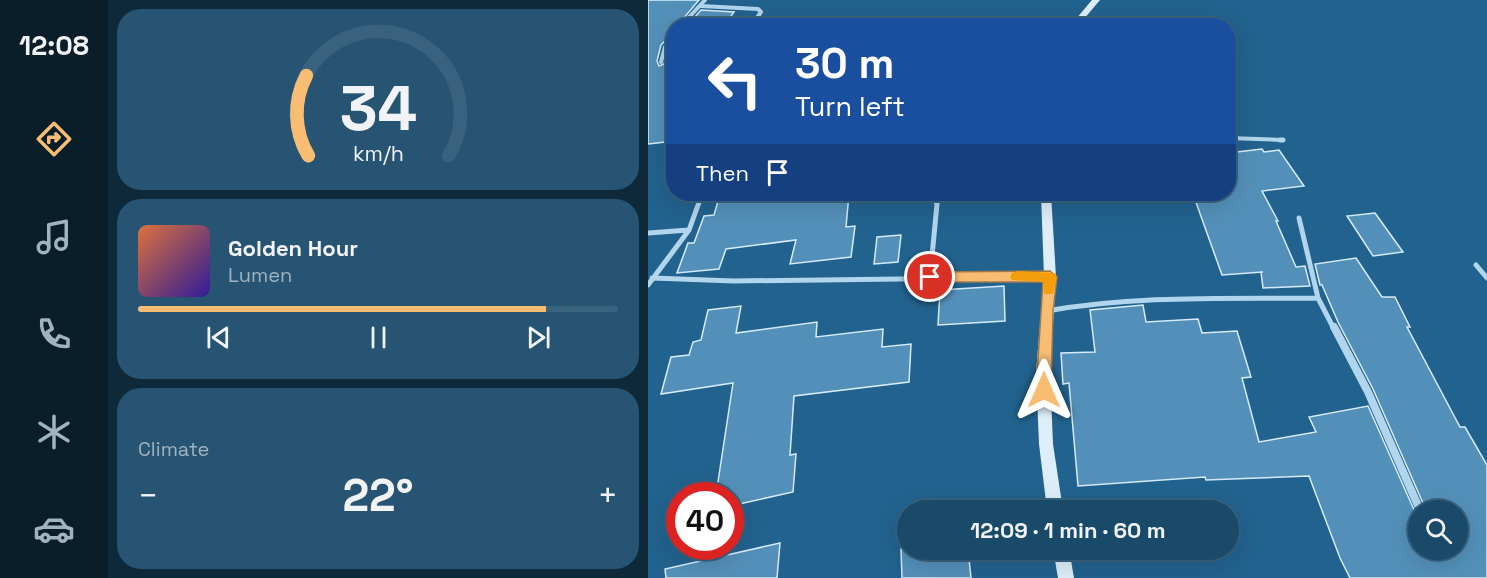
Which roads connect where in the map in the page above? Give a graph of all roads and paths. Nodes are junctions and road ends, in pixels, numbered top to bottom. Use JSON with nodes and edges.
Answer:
{"nodes":[{"id":1,"x":705,"y":0,"type":"edge"},
{"id":2,"x":1096,"y":0,"type":"edge"},
{"id":3,"x":700,"y":6,"type":"junction"},
{"id":4,"x":689,"y":18,"type":"edge"},
{"id":5,"x":757,"y":18,"type":"edge"},
{"id":6,"x":1080,"y":18,"type":"edge"},
{"id":7,"x":666,"y":46,"type":"edge"},
{"id":8,"x":661,"y":62,"type":"dead end"},
{"id":9,"x":1236,"y":138,"type":"edge"},
{"id":10,"x":1283,"y":140,"type":"dead end"},
{"id":11,"x":699,"y":201,"type":"edge"},
{"id":12,"x":935,"y":201,"type":"edge"},
{"id":13,"x":1046,"y":201,"type":"edge"},
{"id":14,"x":1299,"y":218,"type":"dead end"},
{"id":15,"x":688,"y":230,"type":"junction"},
{"id":16,"x":648,"y":233,"type":"edge"},
{"id":17,"x":1476,"y":265,"type":"dead end"},
{"id":18,"x":930,"y":277,"type":"junction"},
{"id":19,"x":1050,"y":277,"type":"junction"},
{"id":20,"x":652,"y":278,"type":"junction"},
{"id":21,"x":1487,"y":278,"type":"edge"},
{"id":22,"x":648,"y":285,"type":"edge"},
{"id":23,"x":1318,"y":298,"type":"junction"},
{"id":24,"x":1046,"y":311,"type":"junction"},
{"id":25,"x":1054,"y":500,"type":"edge"},
{"id":26,"x":1416,"y":500,"type":"edge"},
{"id":27,"x":1063,"y":560,"type":"edge"},
{"id":28,"x":1066,"y":578,"type":"edge"}],
"edges":[{"from":1,"to":3,"type":"street"},
{"from":2,"to":6,"type":"street"},
{"from":3,"to":4,"type":"street"},
{"from":3,"to":5,"type":"street"},
{"from":7,"to":8,"type":"street"},
{"from":9,"to":10,"type":"street"},
{"from":11,"to":15,"type":"street"},
{"from":12,"to":18,"type":"street"},
{"from":13,"to":19,"type":"street"},
{"from":14,"to":23,"type":"street"},
{"from":15,"to":16,"type":"street"},
{"from":15,"to":20,"type":"street"},
{"from":17,"to":21,"type":"street"},
{"from":18,"to":19,"type":"street"},
{"from":18,"to":20,"type":"street"},
{"from":19,"to":24,"type":"street"},
{"from":20,"to":22,"type":"street"},
{"from":23,"to":24,"type":"street"},
{"from":23,"to":26,"type":"street"},
{"from":24,"to":25,"type":"street"},
{"from":27,"to":28,"type":"street"}]}
